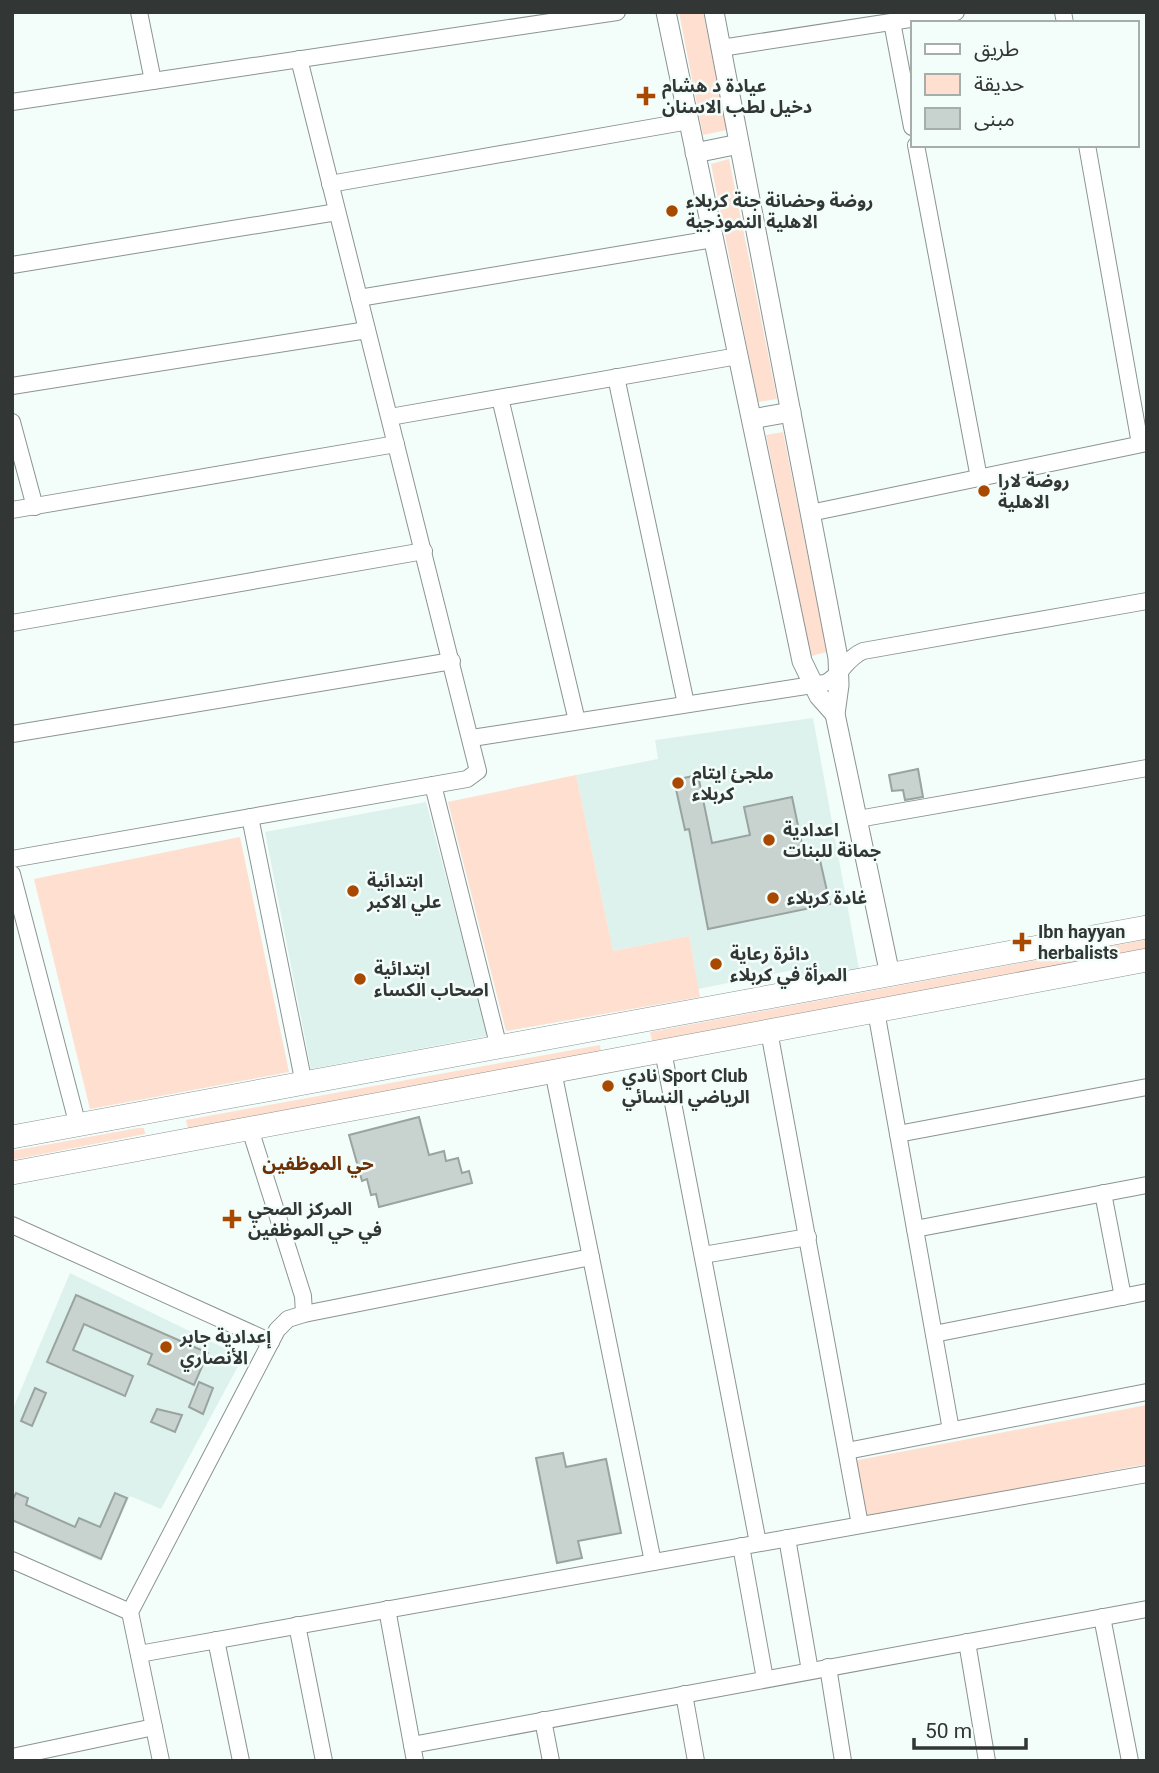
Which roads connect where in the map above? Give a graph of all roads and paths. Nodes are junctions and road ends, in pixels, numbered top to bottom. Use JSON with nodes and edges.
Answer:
{"nodes":[{"id":1,"x":139,"y":12,"type":"edge"},
{"id":2,"x":618,"y":12,"type":"edge"},
{"id":3,"x":666,"y":12,"type":"edge"},
{"id":4,"x":714,"y":12,"type":"edge"},
{"id":5,"x":957,"y":12,"type":"edge"},
{"id":6,"x":892,"y":22,"type":"junction"},
{"id":7,"x":721,"y":48,"type":"junction"},
{"id":8,"x":299,"y":59,"type":"junction"},
{"id":9,"x":153,"y":81,"type":"junction"},
{"id":10,"x":12,"y":102,"type":"edge"},
{"id":11,"x":689,"y":121,"type":"junction"},
{"id":12,"x":911,"y":122,"type":"edge"},
{"id":13,"x":740,"y":144,"type":"junction"},
{"id":14,"x":916,"y":147,"type":"edge"},
{"id":15,"x":1087,"y":147,"type":"edge"},
{"id":16,"x":695,"y":153,"type":"junction"},
{"id":17,"x":330,"y":184,"type":"junction"},
{"id":18,"x":337,"y":212,"type":"junction"},
{"id":19,"x":713,"y":239,"type":"junction"},
{"id":20,"x":12,"y":265,"type":"edge"},
{"id":21,"x":359,"y":299,"type":"junction"},
{"id":22,"x":368,"y":330,"type":"junction"},
{"id":23,"x":738,"y":356,"type":"junction"},
{"id":24,"x":616,"y":377,"type":"junction"},
{"id":25,"x":12,"y":386,"type":"edge"},
{"id":26,"x":499,"y":398,"type":"junction"},
{"id":27,"x":791,"y":412,"type":"junction"},
{"id":28,"x":390,"y":416,"type":"junction"},
{"id":29,"x":752,"y":419,"type":"junction"},
{"id":30,"x":12,"y":422,"type":"edge"},
{"id":31,"x":397,"y":443,"type":"junction"},
{"id":32,"x":1144,"y":443,"type":"edge"},
{"id":33,"x":979,"y":478,"type":"junction"},
{"id":34,"x":34,"y":507,"type":"junction"},
{"id":35,"x":12,"y":510,"type":"edge"},
{"id":36,"x":810,"y":513,"type":"junction"},
{"id":37,"x":424,"y":551,"type":"junction"},
{"id":38,"x":1147,"y":601,"type":"edge"},
{"id":39,"x":13,"y":619,"type":"edge"},
{"id":40,"x":452,"y":662,"type":"junction"},
{"id":41,"x":839,"y":672,"type":"junction"},
{"id":42,"x":813,"y":685,"type":"junction"},
{"id":43,"x":686,"y":704,"type":"junction"},
{"id":44,"x":835,"y":714,"type":"junction"},
{"id":45,"x":577,"y":721,"type":"junction"},
{"id":46,"x":12,"y":734,"type":"edge"},
{"id":47,"x":472,"y":738,"type":"junction"},
{"id":48,"x":1147,"y":768,"type":"edge"},
{"id":49,"x":433,"y":785,"type":"junction"},
{"id":50,"x":250,"y":817,"type":"junction"},
{"id":51,"x":858,"y":819,"type":"junction"},
{"id":52,"x":12,"y":859,"type":"edge"},
{"id":53,"x":12,"y":874,"type":"edge"},
{"id":54,"x":1147,"y":927,"type":"edge"},
{"id":55,"x":1147,"y":960,"type":"edge"},
{"id":56,"x":890,"y":975,"type":"junction"},
{"id":57,"x":876,"y":1011,"type":"junction"},
{"id":58,"x":643,"y":1021,"type":"junction"},
{"id":59,"x":608,"y":1027,"type":"junction"},
{"id":60,"x":769,"y":1031,"type":"junction"},
{"id":61,"x":499,"y":1048,"type":"junction"},
{"id":62,"x":658,"y":1052,"type":"junction"},
{"id":63,"x":611,"y":1060,"type":"junction"},
{"id":64,"x":553,"y":1071,"type":"junction"},
{"id":65,"x":304,"y":1084,"type":"junction"},
{"id":66,"x":1147,"y":1087,"type":"edge"},
{"id":67,"x":176,"y":1108,"type":"junction"},
{"id":68,"x":141,"y":1115,"type":"junction"},
{"id":69,"x":78,"y":1126,"type":"junction"},
{"id":70,"x":250,"y":1129,"type":"junction"},
{"id":71,"x":898,"y":1134,"type":"junction"},
{"id":72,"x":12,"y":1137,"type":"edge"},
{"id":73,"x":183,"y":1141,"type":"junction"},
{"id":74,"x":147,"y":1148,"type":"junction"},
{"id":75,"x":12,"y":1173,"type":"edge"},
{"id":76,"x":1147,"y":1185,"type":"edge"},
{"id":77,"x":1103,"y":1193,"type":"junction"},
{"id":78,"x":12,"y":1225,"type":"edge"},
{"id":79,"x":915,"y":1229,"type":"junction"},
{"id":80,"x":807,"y":1237,"type":"junction"},
{"id":81,"x":703,"y":1255,"type":"junction"},
{"id":82,"x":591,"y":1257,"type":"junction"},
{"id":83,"x":1147,"y":1292,"type":"edge"},
{"id":84,"x":1123,"y":1297,"type":"junction"},
{"id":85,"x":304,"y":1314,"type":"junction"},
{"id":86,"x":933,"y":1334,"type":"junction"},
{"id":87,"x":271,"y":1342,"type":"junction"},
{"id":88,"x":1147,"y":1392,"type":"edge"},
{"id":89,"x":951,"y":1430,"type":"junction"},
{"id":90,"x":847,"y":1451,"type":"junction"},
{"id":91,"x":1147,"y":1474,"type":"edge"},
{"id":92,"x":860,"y":1525,"type":"junction"},
{"id":93,"x":787,"y":1538,"type":"junction"},
{"id":94,"x":758,"y":1543,"type":"junction"},
{"id":95,"x":741,"y":1546,"type":"junction"},
{"id":96,"x":12,"y":1560,"type":"edge"},
{"id":97,"x":653,"y":1562,"type":"junction"},
{"id":98,"x":1147,"y":1608,"type":"edge"},
{"id":99,"x":387,"y":1609,"type":"junction"},
{"id":100,"x":130,"y":1612,"type":"junction"},
{"id":101,"x":1102,"y":1617,"type":"junction"},
{"id":102,"x":297,"y":1625,"type":"junction"},
{"id":103,"x":216,"y":1640,"type":"junction"},
{"id":104,"x":967,"y":1642,"type":"junction"},
{"id":105,"x":139,"y":1654,"type":"junction"},
{"id":106,"x":828,"y":1667,"type":"junction"},
{"id":107,"x":810,"y":1671,"type":"junction"},
{"id":108,"x":765,"y":1679,"type":"junction"},
{"id":109,"x":684,"y":1694,"type":"junction"},
{"id":110,"x":543,"y":1720,"type":"junction"},
{"id":111,"x":154,"y":1727,"type":"junction"},
{"id":112,"x":71,"y":1753,"type":"edge"},
{"id":113,"x":413,"y":1753,"type":"edge"},
{"id":114,"x":12,"y":1757,"type":"edge"},
{"id":115,"x":161,"y":1761,"type":"edge"},
{"id":116,"x":241,"y":1761,"type":"edge"},
{"id":117,"x":324,"y":1761,"type":"edge"},
{"id":118,"x":551,"y":1761,"type":"edge"},
{"id":119,"x":696,"y":1761,"type":"edge"},
{"id":120,"x":843,"y":1761,"type":"edge"},
{"id":121,"x":987,"y":1761,"type":"edge"},
{"id":122,"x":1130,"y":1761,"type":"edge"}],
"edges":[{"from":1,"to":9,"type":"street"},
{"from":2,"to":8,"type":"street"},
{"from":3,"to":11,"type":"street"},
{"from":4,"to":7,"type":"street"},
{"from":5,"to":6,"type":"street"},
{"from":6,"to":7,"type":"street"},
{"from":6,"to":12,"type":"street"},
{"from":7,"to":13,"type":"street"},
{"from":8,"to":9,"type":"street"},
{"from":8,"to":17,"type":"street"},
{"from":9,"to":10,"type":"street"},
{"from":11,"to":16,"type":"street"},
{"from":11,"to":17,"type":"street"},
{"from":13,"to":16,"type":"street"},
{"from":13,"to":27,"type":"street"},
{"from":14,"to":33,"type":"street"},
{"from":15,"to":32,"type":"street"},
{"from":16,"to":19,"type":"street"},
{"from":17,"to":18,"type":"street"},
{"from":18,"to":20,"type":"street"},
{"from":18,"to":21,"type":"street"},
{"from":19,"to":21,"type":"street"},
{"from":19,"to":23,"type":"street"},
{"from":21,"to":22,"type":"street"},
{"from":22,"to":25,"type":"street"},
{"from":22,"to":28,"type":"street"},
{"from":23,"to":24,"type":"street"},
{"from":23,"to":29,"type":"street"},
{"from":24,"to":26,"type":"street"},
{"from":24,"to":43,"type":"street"},
{"from":26,"to":28,"type":"street"},
{"from":26,"to":45,"type":"street"},
{"from":27,"to":29,"type":"street"},
{"from":27,"to":36,"type":"street"},
{"from":28,"to":31,"type":"street"},
{"from":29,"to":42,"type":"street"},
{"from":30,"to":34,"type":"street"},
{"from":31,"to":34,"type":"street"},
{"from":31,"to":37,"type":"street"},
{"from":32,"to":33,"type":"street"},
{"from":33,"to":36,"type":"street"},
{"from":34,"to":35,"type":"street"},
{"from":36,"to":41,"type":"street"},
{"from":37,"to":39,"type":"street"},
{"from":37,"to":40,"type":"street"},
{"from":38,"to":41,"type":"street"},
{"from":40,"to":46,"type":"street"},
{"from":40,"to":47,"type":"street"},
{"from":41,"to":42,"type":"street"},
{"from":41,"to":44,"type":"street"},
{"from":42,"to":43,"type":"street"},
{"from":42,"to":44,"type":"street"},
{"from":43,"to":45,"type":"street"},
{"from":44,"to":51,"type":"street"},
{"from":45,"to":47,"type":"street"},
{"from":47,"to":49,"type":"street"},
{"from":48,"to":51,"type":"street"},
{"from":49,"to":50,"type":"street"},
{"from":49,"to":61,"type":"street"},
{"from":50,"to":52,"type":"street"},
{"from":50,"to":65,"type":"street"},
{"from":51,"to":56,"type":"street"},
{"from":53,"to":69,"type":"street"},
{"from":54,"to":56,"type":"main road"},
{"from":55,"to":57,"type":"main road"},
{"from":56,"to":58,"type":"main road"},
{"from":57,"to":60,"type":"main road"},
{"from":57,"to":71,"type":"street"},
{"from":58,"to":59,"type":"main road"},
{"from":58,"to":62,"type":"main road"},
{"from":59,"to":61,"type":"main road"},
{"from":59,"to":63,"type":"main road"},
{"from":60,"to":62,"type":"main road"},
{"from":60,"to":80,"type":"street"},
{"from":61,"to":65,"type":"main road"},
{"from":62,"to":63,"type":"main road"},
{"from":62,"to":81,"type":"street"},
{"from":63,"to":64,"type":"main road"},
{"from":64,"to":70,"type":"main road"},
{"from":64,"to":82,"type":"street"},
{"from":65,"to":67,"type":"main road"},
{"from":66,"to":71,"type":"street"},
{"from":67,"to":68,"type":"main road"},
{"from":67,"to":73,"type":"main road"},
{"from":68,"to":69,"type":"main road"},
{"from":68,"to":74,"type":"main road"},
{"from":69,"to":72,"type":"main road"},
{"from":70,"to":73,"type":"main road"},
{"from":70,"to":85,"type":"street"},
{"from":71,"to":79,"type":"street"},
{"from":73,"to":74,"type":"main road"},
{"from":74,"to":75,"type":"main road"},
{"from":76,"to":77,"type":"street"},
{"from":77,"to":79,"type":"street"},
{"from":77,"to":84,"type":"street"},
{"from":78,"to":87,"type":"street"},
{"from":79,"to":86,"type":"street"},
{"from":80,"to":81,"type":"street"},
{"from":80,"to":90,"type":"street"},
{"from":81,"to":94,"type":"street"},
{"from":82,"to":85,"type":"street"},
{"from":82,"to":97,"type":"street"},
{"from":83,"to":84,"type":"street"},
{"from":84,"to":86,"type":"street"},
{"from":85,"to":87,"type":"street"},
{"from":86,"to":89,"type":"street"},
{"from":87,"to":100,"type":"street"},
{"from":88,"to":89,"type":"street"},
{"from":89,"to":90,"type":"street"},
{"from":90,"to":92,"type":"street"},
{"from":91,"to":92,"type":"street"},
{"from":92,"to":93,"type":"street"},
{"from":93,"to":94,"type":"street"},
{"from":93,"to":107,"type":"street"},
{"from":94,"to":95,"type":"street"},
{"from":95,"to":97,"type":"street"},
{"from":95,"to":108,"type":"street"},
{"from":96,"to":100,"type":"street"},
{"from":97,"to":99,"type":"street"},
{"from":98,"to":101,"type":"street"},
{"from":99,"to":102,"type":"street"},
{"from":99,"to":113,"type":"street"},
{"from":100,"to":105,"type":"street"},
{"from":101,"to":104,"type":"street"},
{"from":101,"to":122,"type":"street"},
{"from":102,"to":103,"type":"street"},
{"from":102,"to":117,"type":"street"},
{"from":103,"to":105,"type":"street"},
{"from":103,"to":116,"type":"street"},
{"from":104,"to":106,"type":"street"},
{"from":104,"to":121,"type":"street"},
{"from":105,"to":111,"type":"street"},
{"from":106,"to":107,"type":"street"},
{"from":106,"to":120,"type":"street"},
{"from":107,"to":108,"type":"street"},
{"from":108,"to":109,"type":"street"},
{"from":109,"to":110,"type":"street"},
{"from":109,"to":119,"type":"street"},
{"from":110,"to":113,"type":"street"},
{"from":110,"to":118,"type":"street"},
{"from":111,"to":112,"type":"street"},
{"from":111,"to":115,"type":"street"},
{"from":112,"to":114,"type":"street"}]}
